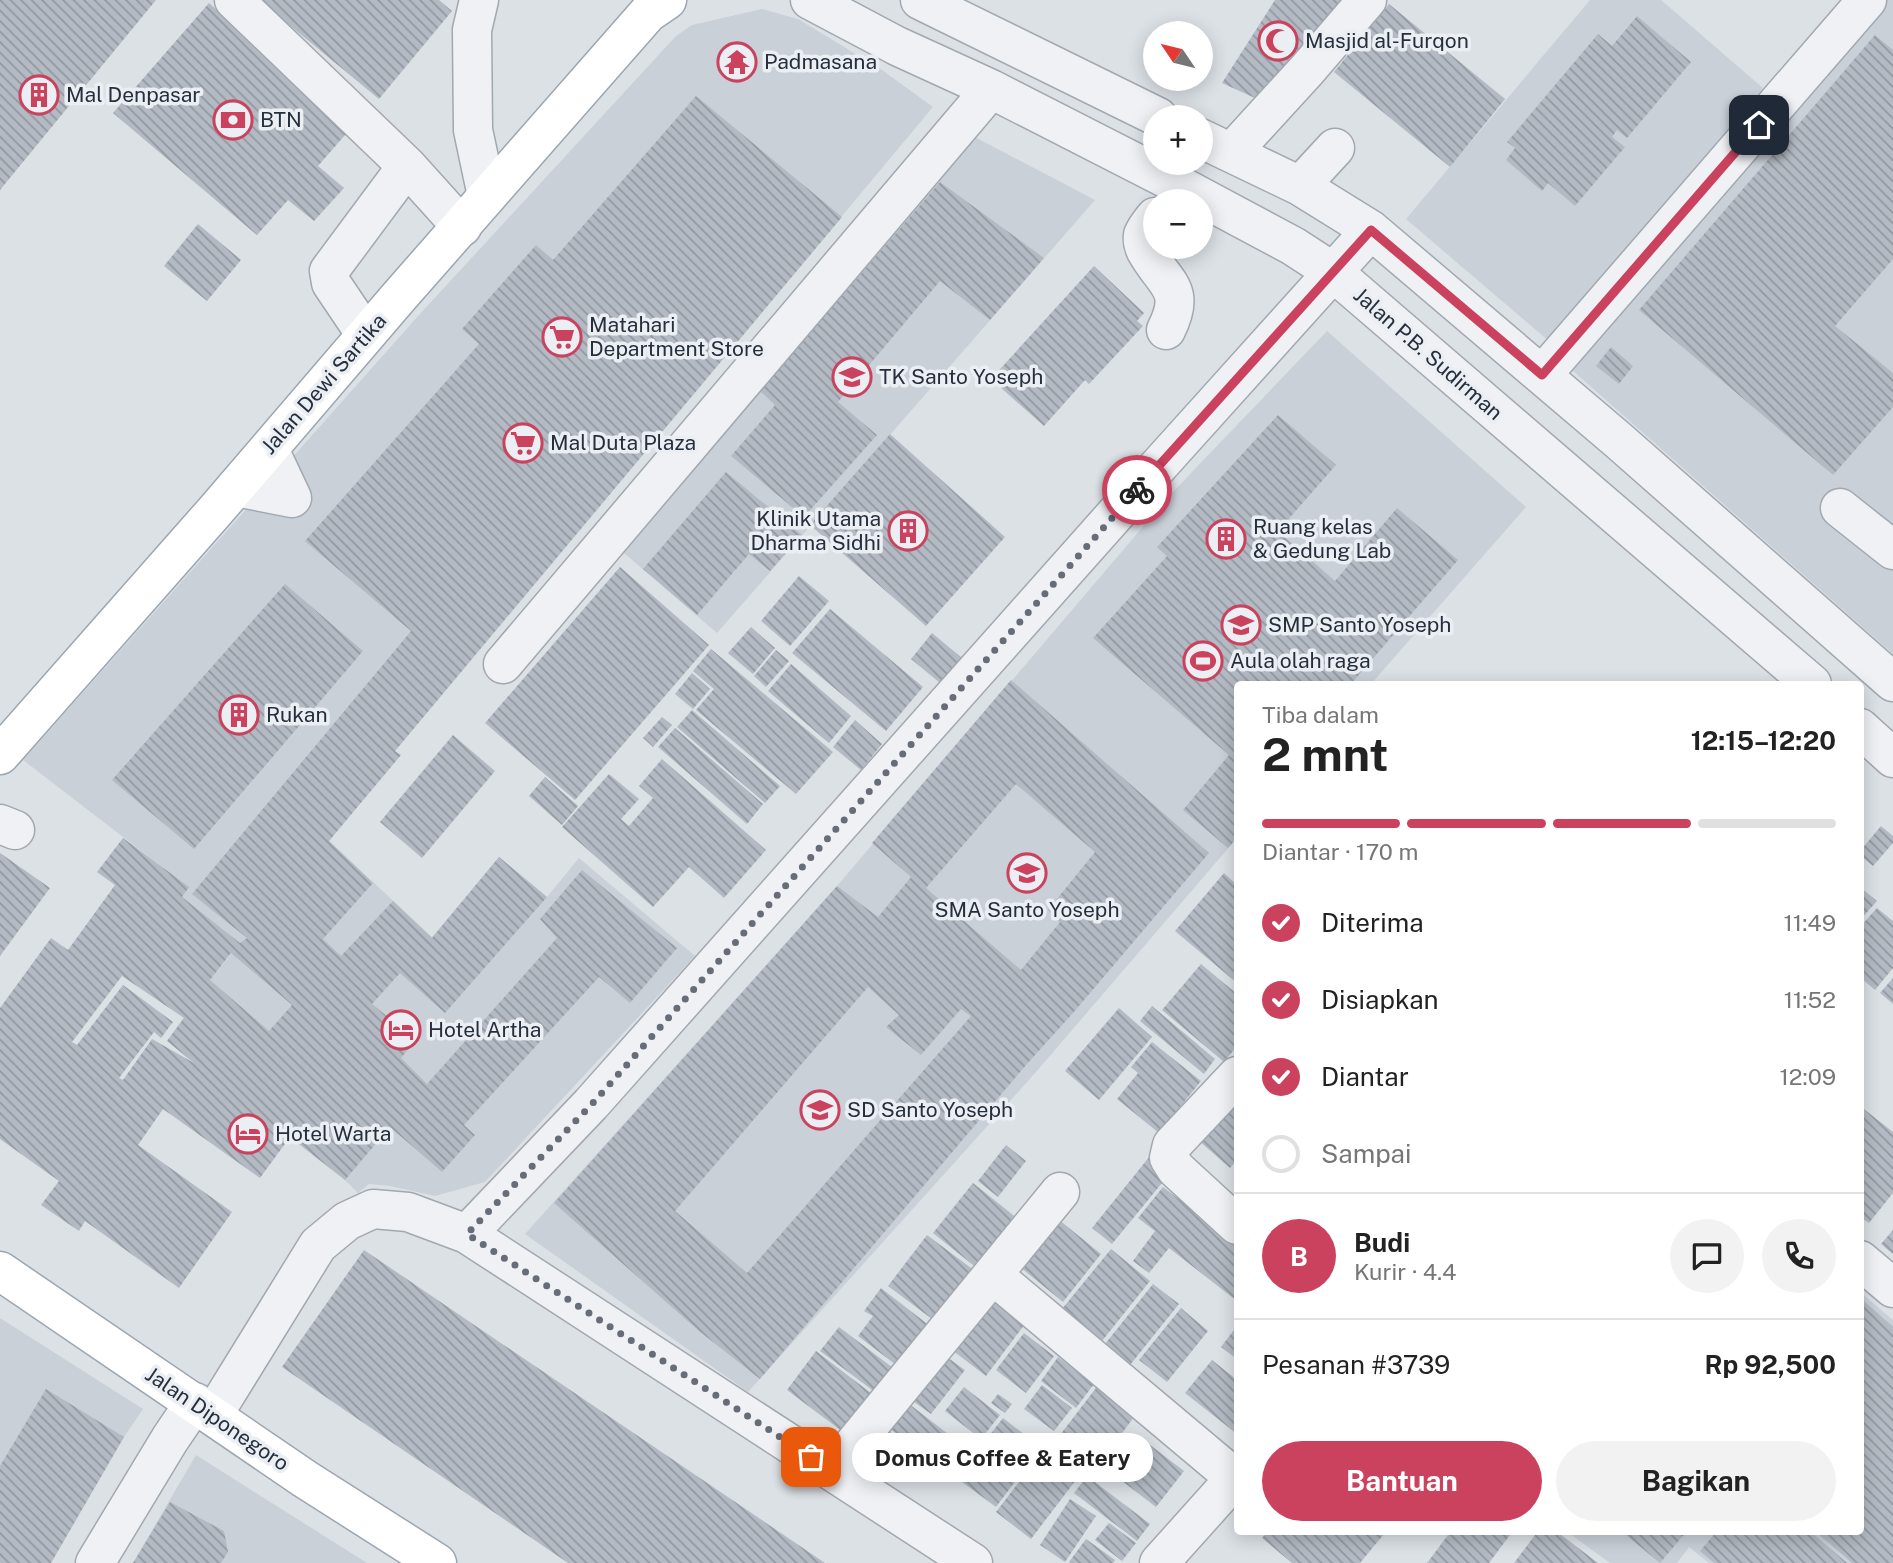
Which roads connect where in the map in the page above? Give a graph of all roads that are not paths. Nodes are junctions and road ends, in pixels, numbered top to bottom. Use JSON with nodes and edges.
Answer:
{"nodes":[{"id":1,"x":234,"y":0,"type":"edge"},
{"id":2,"x":479,"y":0,"type":"edge"},
{"id":3,"x":810,"y":0,"type":"edge"},
{"id":4,"x":920,"y":0,"type":"edge"},
{"id":5,"x":1367,"y":0,"type":"edge"},
{"id":6,"x":1867,"y":0,"type":"edge"},
{"id":7,"x":655,"y":4,"type":"edge"},
{"id":8,"x":991,"y":89,"type":"junction"},
{"id":9,"x":1143,"y":110,"type":"edge"},
{"id":10,"x":1216,"y":146,"type":"edge"},
{"id":11,"x":1335,"y":148,"type":"dead end"},
{"id":12,"x":407,"y":166,"type":"junction"},
{"id":13,"x":1300,"y":186,"type":"junction"},
{"id":14,"x":1166,"y":189,"type":"edge"},
{"id":15,"x":487,"y":196,"type":"junction"},
{"id":16,"x":1213,"y":211,"type":"edge"},
{"id":17,"x":462,"y":226,"type":"junction"},
{"id":18,"x":1371,"y":230,"type":"junction"},
{"id":19,"x":1150,"y":259,"type":"edge"},
{"id":20,"x":1333,"y":272,"type":"junction"},
{"id":21,"x":1166,"y":330,"type":"dead end"},
{"id":22,"x":366,"y":335,"type":"junction"},
{"id":23,"x":1542,"y":375,"type":"junction"},
{"id":24,"x":269,"y":449,"type":"junction"},
{"id":25,"x":236,"y":487,"type":"junction"},
{"id":26,"x":1840,"y":508,"type":"dead end"},
{"id":27,"x":1893,"y":550,"type":"edge"},
{"id":28,"x":503,"y":664,"type":"dead end"},
{"id":29,"x":1807,"y":681,"type":"edge"},
{"id":30,"x":1893,"y":682,"type":"edge"},
{"id":31,"x":1864,"y":732,"type":"edge"},
{"id":32,"x":0,"y":755,"type":"edge"},
{"id":33,"x":1893,"y":758,"type":"edge"},
{"id":34,"x":1234,"y":1079,"type":"edge"},
{"id":35,"x":1060,"y":1192,"type":"dead end"},
{"id":36,"x":1234,"y":1221,"type":"edge"},
{"id":37,"x":467,"y":1234,"type":"junction"},
{"id":38,"x":1864,"y":1264,"type":"edge"},
{"id":39,"x":0,"y":1271,"type":"edge"},
{"id":40,"x":993,"y":1275,"type":"junction"},
{"id":41,"x":1893,"y":1288,"type":"edge"},
{"id":42,"x":204,"y":1409,"type":"junction"},
{"id":43,"x":832,"y":1471,"type":"junction"},
{"id":44,"x":1234,"y":1475,"type":"edge"},
{"id":45,"x":1234,"y":1479,"type":"edge"},
{"id":46,"x":95,"y":1563,"type":"edge"},
{"id":47,"x":437,"y":1563,"type":"edge"},
{"id":48,"x":973,"y":1563,"type":"edge"},
{"id":49,"x":1159,"y":1563,"type":"edge"}],
"edges":[{"from":1,"to":12,"type":"street"},
{"from":2,"to":15,"type":"street"},
{"from":3,"to":8,"type":"street","name":"Jalan P.B. Sudirman"},
{"from":4,"to":9,"type":"street"},
{"from":5,"to":10,"type":"street"},
{"from":6,"to":23,"type":"street"},
{"from":7,"to":15,"type":"main road","name":"Jalan Dewi Sartika"},
{"from":8,"to":14,"type":"street","name":"Jalan P.B. Sudirman"},
{"from":8,"to":28,"type":"street"},
{"from":10,"to":13,"type":"street"},
{"from":11,"to":13,"type":"street"},
{"from":12,"to":17,"type":"street"},
{"from":12,"to":22,"type":"street"},
{"from":13,"to":18,"type":"street"},
{"from":15,"to":17,"type":"main road","name":"Jalan Dewi Sartika"},
{"from":16,"to":20,"type":"street","name":"Jalan P.B. Sudirman"},
{"from":17,"to":22,"type":"main road","name":"Jalan Dewi Sartika"},
{"from":18,"to":20,"type":"street"},
{"from":18,"to":23,"type":"street"},
{"from":19,"to":21,"type":"street"},
{"from":20,"to":29,"type":"street","name":"Jalan P.B. Sudirman"},
{"from":20,"to":37,"type":"street"},
{"from":22,"to":24,"type":"main road","name":"Jalan Dewi Sartika"},
{"from":23,"to":30,"type":"street"},
{"from":24,"to":25,"type":"main road","name":"Jalan Dewi Sartika"},
{"from":24,"to":25,"type":"street"},
{"from":25,"to":32,"type":"main road","name":"Jalan Dewi Sartika"},
{"from":26,"to":27,"type":"street"},
{"from":31,"to":33,"type":"street"},
{"from":34,"to":36,"type":"street"},
{"from":35,"to":40,"type":"street"},
{"from":37,"to":42,"type":"street"},
{"from":37,"to":43,"type":"street"},
{"from":38,"to":41,"type":"street"},
{"from":39,"to":42,"type":"main road","name":"Jalan Diponegoro"},
{"from":40,"to":43,"type":"street"},
{"from":40,"to":44,"type":"street"},
{"from":42,"to":46,"type":"street"},
{"from":42,"to":47,"type":"main road","name":"Jalan Diponegoro"},
{"from":43,"to":48,"type":"street"},
{"from":45,"to":49,"type":"street"}]}
